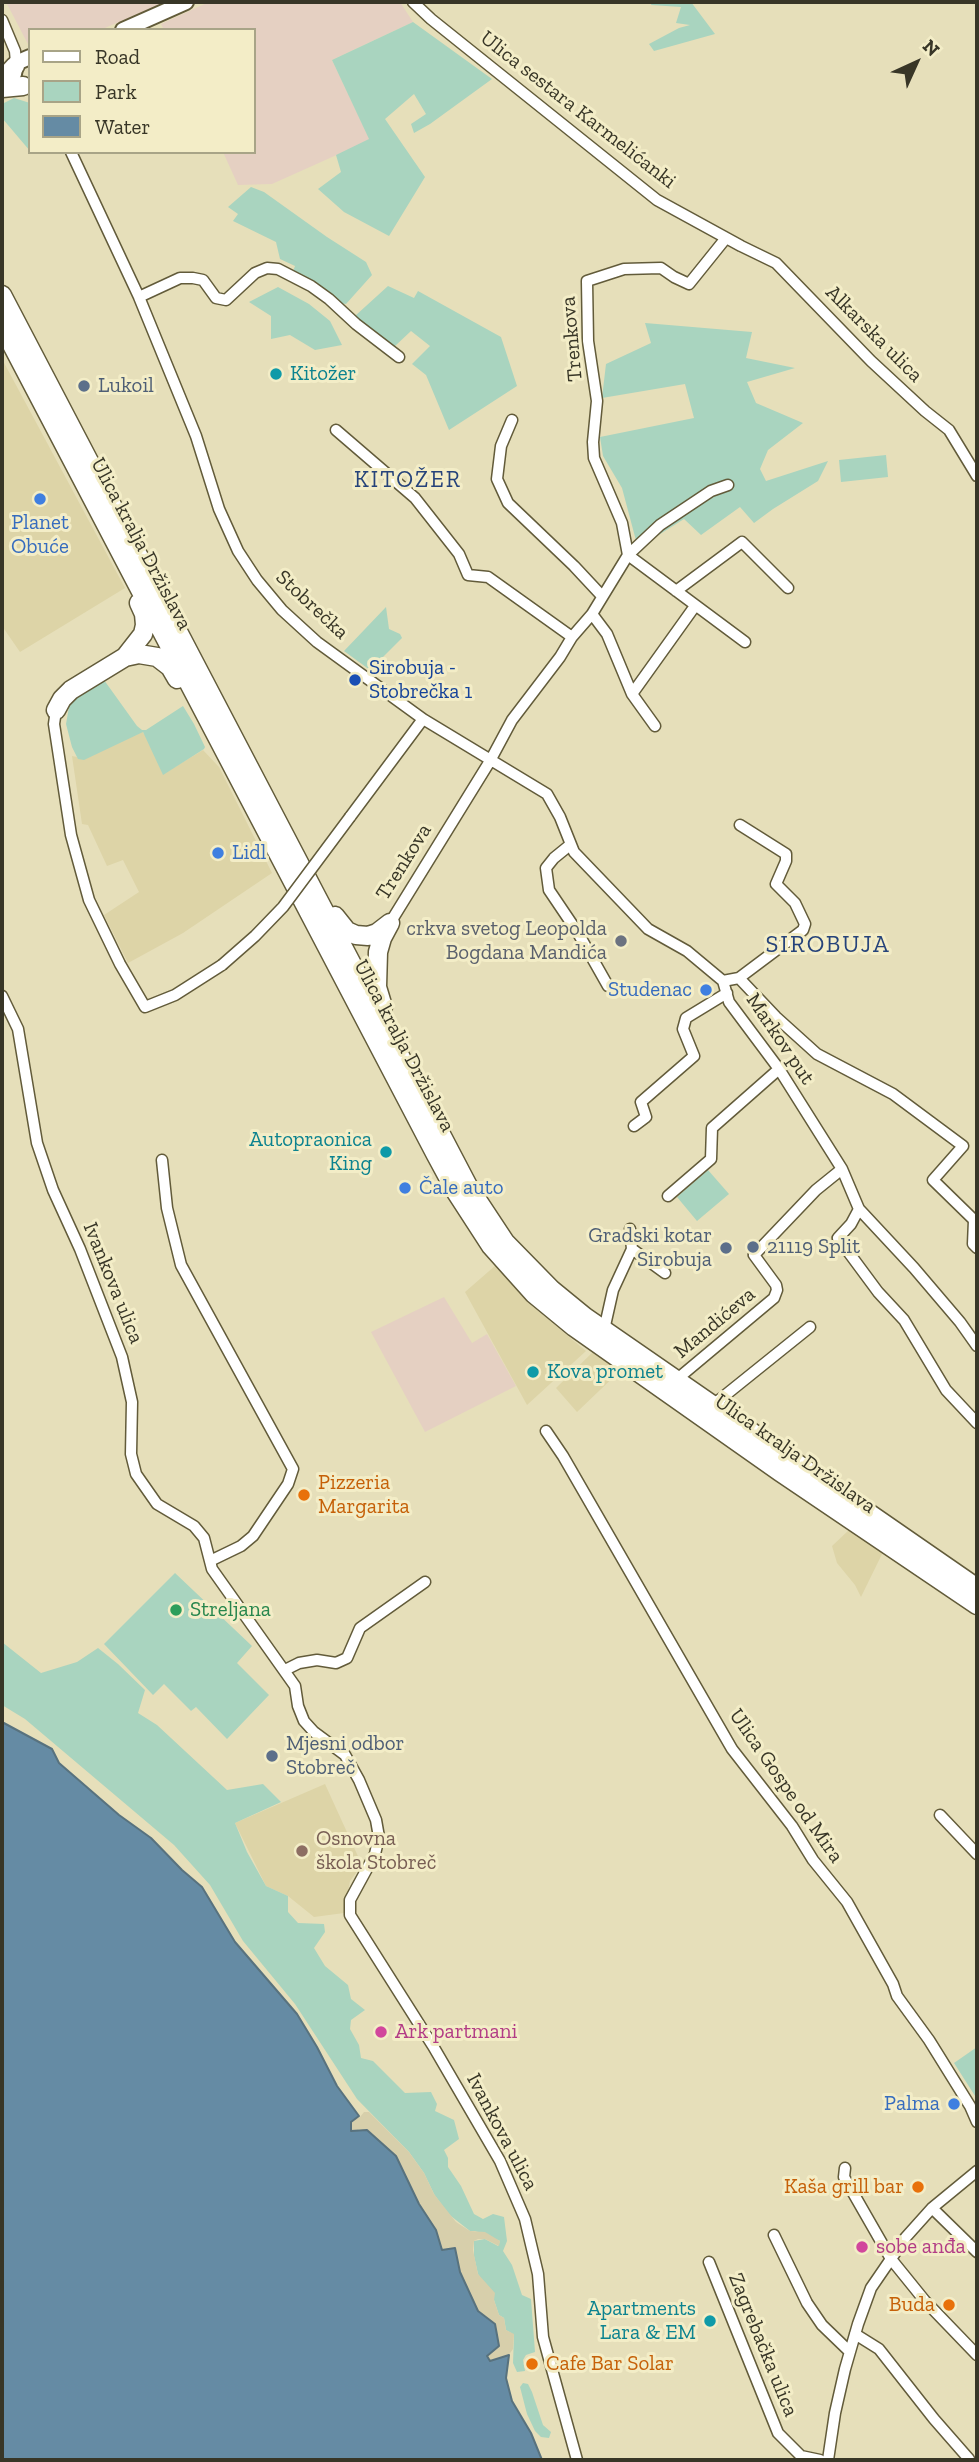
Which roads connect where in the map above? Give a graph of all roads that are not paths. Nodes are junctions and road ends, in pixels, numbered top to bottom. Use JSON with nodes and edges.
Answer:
{"nodes":[{"id":1,"x":186,"y":2,"type":"edge"},
{"id":2,"x":413,"y":2,"type":"edge"},
{"id":3,"x":2,"y":20,"type":"edge"},
{"id":4,"x":128,"y":28,"type":"edge"},
{"id":5,"x":23,"y":61,"type":"edge"},
{"id":6,"x":2,"y":80,"type":"edge"},
{"id":7,"x":27,"y":87,"type":"edge"},
{"id":8,"x":2,"y":88,"type":"edge"},
{"id":9,"x":72,"y":154,"type":"edge"},
{"id":10,"x":726,"y":238,"type":"junction"},
{"id":11,"x":2,"y":296,"type":"edge"},
{"id":12,"x":139,"y":297,"type":"junction"},
{"id":13,"x":10,"y":326,"type":"edge"},
{"id":14,"x":399,"y":357,"type":"dead end"},
{"id":15,"x":512,"y":420,"type":"dead end"},
{"id":16,"x":336,"y":430,"type":"dead end"},
{"id":17,"x":977,"y":476,"type":"edge"},
{"id":18,"x":728,"y":485,"type":"dead end"},
{"id":19,"x":628,"y":555,"type":"junction"},
{"id":20,"x":136,"y":583,"type":"junction"},
{"id":21,"x":788,"y":588,"type":"dead end"},
{"id":22,"x":676,"y":592,"type":"junction"},
{"id":23,"x":602,"y":596,"type":"junction"},
{"id":24,"x":695,"y":606,"type":"junction"},
{"id":25,"x":592,"y":614,"type":"junction"},
{"id":26,"x":572,"y":637,"type":"junction"},
{"id":27,"x":745,"y":642,"type":"dead end"},
{"id":28,"x":125,"y":657,"type":"junction"},
{"id":29,"x":632,"y":694,"type":"junction"},
{"id":30,"x":56,"y":710,"type":"joint"},
{"id":31,"x":206,"y":717,"type":"junction"},
{"id":32,"x":423,"y":719,"type":"junction"},
{"id":33,"x":655,"y":726,"type":"dead end"},
{"id":34,"x":490,"y":761,"type":"junction"},
{"id":35,"x":740,"y":825,"type":"dead end"},
{"id":36,"x":570,"y":845,"type":"junction"},
{"id":37,"x":313,"y":890,"type":"junction"},
{"id":38,"x":390,"y":923,"type":"junction"},
{"id":39,"x":739,"y":978,"type":"junction"},
{"id":40,"x":723,"y":981,"type":"junction"},
{"id":41,"x":608,"y":986,"type":"dead end"},
{"id":42,"x":727,"y":993,"type":"junction"},
{"id":43,"x":2,"y":996,"type":"edge"},
{"id":44,"x":391,"y":1037,"type":"junction"},
{"id":45,"x":779,"y":1069,"type":"junction"},
{"id":46,"x":634,"y":1126,"type":"dead end"},
{"id":47,"x":163,"y":1160,"type":"dead end"},
{"id":48,"x":842,"y":1169,"type":"junction"},
{"id":49,"x":668,"y":1195,"type":"dead end"},
{"id":50,"x":859,"y":1209,"type":"junction"},
{"id":51,"x":630,"y":1229,"type":"dead end"},
{"id":52,"x":977,"y":1248,"type":"edge"},
{"id":53,"x":632,"y":1249,"type":"junction"},
{"id":54,"x":665,"y":1273,"type":"dead end"},
{"id":55,"x":810,"y":1327,"type":"dead end"},
{"id":56,"x":604,"y":1330,"type":"junction"},
{"id":57,"x":977,"y":1346,"type":"edge"},
{"id":58,"x":676,"y":1380,"type":"junction"},
{"id":59,"x":713,"y":1405,"type":"junction"},
{"id":60,"x":977,"y":1423,"type":"edge"},
{"id":61,"x":546,"y":1432,"type":"dead end"},
{"id":62,"x":210,"y":1561,"type":"junction"},
{"id":63,"x":425,"y":1582,"type":"dead end"},
{"id":64,"x":977,"y":1588,"type":"edge"},
{"id":65,"x":977,"y":1605,"type":"edge"},
{"id":66,"x":285,"y":1670,"type":"junction"},
{"id":67,"x":940,"y":1815,"type":"dead end"},
{"id":68,"x":977,"y":1854,"type":"edge"},
{"id":69,"x":977,"y":2122,"type":"edge"},
{"id":70,"x":845,"y":2168,"type":"dead end"},
{"id":71,"x":977,"y":2171,"type":"edge"},
{"id":72,"x":932,"y":2208,"type":"junction"},
{"id":73,"x":774,"y":2235,"type":"dead end"},
{"id":74,"x":977,"y":2252,"type":"edge"},
{"id":75,"x":891,"y":2259,"type":"junction"},
{"id":76,"x":709,"y":2262,"type":"dead end"},
{"id":77,"x":855,"y":2334,"type":"junction"},
{"id":78,"x":850,"y":2352,"type":"junction"},
{"id":79,"x":977,"y":2355,"type":"edge"},
{"id":80,"x":970,"y":2459,"type":"edge"},
{"id":81,"x":577,"y":2460,"type":"edge"},
{"id":82,"x":820,"y":2460,"type":"edge"},
{"id":83,"x":828,"y":2460,"type":"edge"}],
"edges":[{"from":1,"to":4,"type":"street"},
{"from":2,"to":10,"type":"street","name":"Ulica sestara Karmelićanki"},
{"from":3,"to":5,"type":"street"},
{"from":5,"to":6,"type":"highway"},
{"from":5,"to":7,"type":"street"},
{"from":7,"to":8,"type":"highway"},
{"from":9,"to":12,"type":"street","name":"Stobrečka"},
{"from":10,"to":17,"type":"street","name":"Alkarska ulica"},
{"from":10,"to":19,"type":"street","name":"Trenkova"},
{"from":11,"to":13,"type":"highway"},
{"from":12,"to":14,"type":"street"},
{"from":12,"to":32,"type":"street","name":"Stobrečka"},
{"from":13,"to":20,"type":"highway","name":"Ulica kralja Držislava"},
{"from":13,"to":37,"type":"highway","name":"Ulica kralja Držislava"},
{"from":15,"to":23,"type":"street"},
{"from":16,"to":26,"type":"street"},
{"from":18,"to":19,"type":"street"},
{"from":19,"to":22,"type":"street"},
{"from":19,"to":23,"type":"street","name":"Trenkova"},
{"from":20,"to":28,"type":"highway"},
{"from":20,"to":31,"type":"highway","name":"Ulica kralja Držislava"},
{"from":21,"to":22,"type":"street"},
{"from":22,"to":24,"type":"street"},
{"from":23,"to":25,"type":"street","name":"Trenkova"},
{"from":24,"to":27,"type":"street"},
{"from":24,"to":29,"type":"street"},
{"from":25,"to":26,"type":"street","name":"Trenkova"},
{"from":25,"to":29,"type":"street"},
{"from":26,"to":34,"type":"street","name":"Trenkova"},
{"from":28,"to":30,"type":"highway"},
{"from":28,"to":31,"type":"highway"},
{"from":29,"to":33,"type":"street"},
{"from":30,"to":32,"type":"street","bridge":true},
{"from":31,"to":65,"type":"highway","name":"Ulica kralja Držislava"},
{"from":32,"to":34,"type":"street","name":"Stobrečka"},
{"from":34,"to":36,"type":"street","name":"Markov put"},
{"from":34,"to":38,"type":"street","name":"Trenkova"},
{"from":35,"to":39,"type":"street"},
{"from":36,"to":40,"type":"street","name":"Markov put"},
{"from":36,"to":41,"type":"street"},
{"from":37,"to":38,"type":"highway"},
{"from":37,"to":44,"type":"highway","name":"Ulica kralja Držislava"},
{"from":38,"to":44,"type":"highway"},
{"from":39,"to":40,"type":"street"},
{"from":39,"to":52,"type":"street"},
{"from":40,"to":42,"type":"street","name":"Markov put"},
{"from":42,"to":45,"type":"street","name":"Markov put"},
{"from":42,"to":46,"type":"street"},
{"from":43,"to":62,"type":"street","name":"Ivankova ulica"},
{"from":44,"to":56,"type":"highway","name":"Ulica kralja Držislava"},
{"from":45,"to":48,"type":"street","name":"Markov put"},
{"from":45,"to":49,"type":"street"},
{"from":47,"to":62,"type":"street"},
{"from":48,"to":50,"type":"street","name":"Markov put"},
{"from":48,"to":58,"type":"street","name":"Mandićeva"},
{"from":50,"to":57,"type":"street","name":"Markov put"},
{"from":50,"to":60,"type":"street"},
{"from":51,"to":53,"type":"street"},
{"from":53,"to":54,"type":"street"},
{"from":53,"to":56,"type":"street"},
{"from":55,"to":59,"type":"street"},
{"from":56,"to":58,"type":"highway","name":"Ulica kralja Držislava"},
{"from":58,"to":59,"type":"highway","name":"Ulica kralja Držislava"},
{"from":59,"to":64,"type":"highway","name":"Ulica kralja Držislava"},
{"from":61,"to":69,"type":"street","name":"Ulica Gospe od Mira"},
{"from":62,"to":66,"type":"street","name":"Ivankova ulica"},
{"from":63,"to":66,"type":"street"},
{"from":66,"to":81,"type":"street","name":"Ivankova ulica"},
{"from":67,"to":68,"type":"street"},
{"from":70,"to":75,"type":"street"},
{"from":71,"to":72,"type":"street"},
{"from":72,"to":74,"type":"street"},
{"from":72,"to":75,"type":"street"},
{"from":73,"to":78,"type":"street"},
{"from":75,"to":77,"type":"street"},
{"from":75,"to":79,"type":"street"},
{"from":76,"to":82,"type":"street","name":"Zagrebačka ulica"},
{"from":77,"to":78,"type":"street"},
{"from":77,"to":80,"type":"street"},
{"from":78,"to":83,"type":"street"}]}
